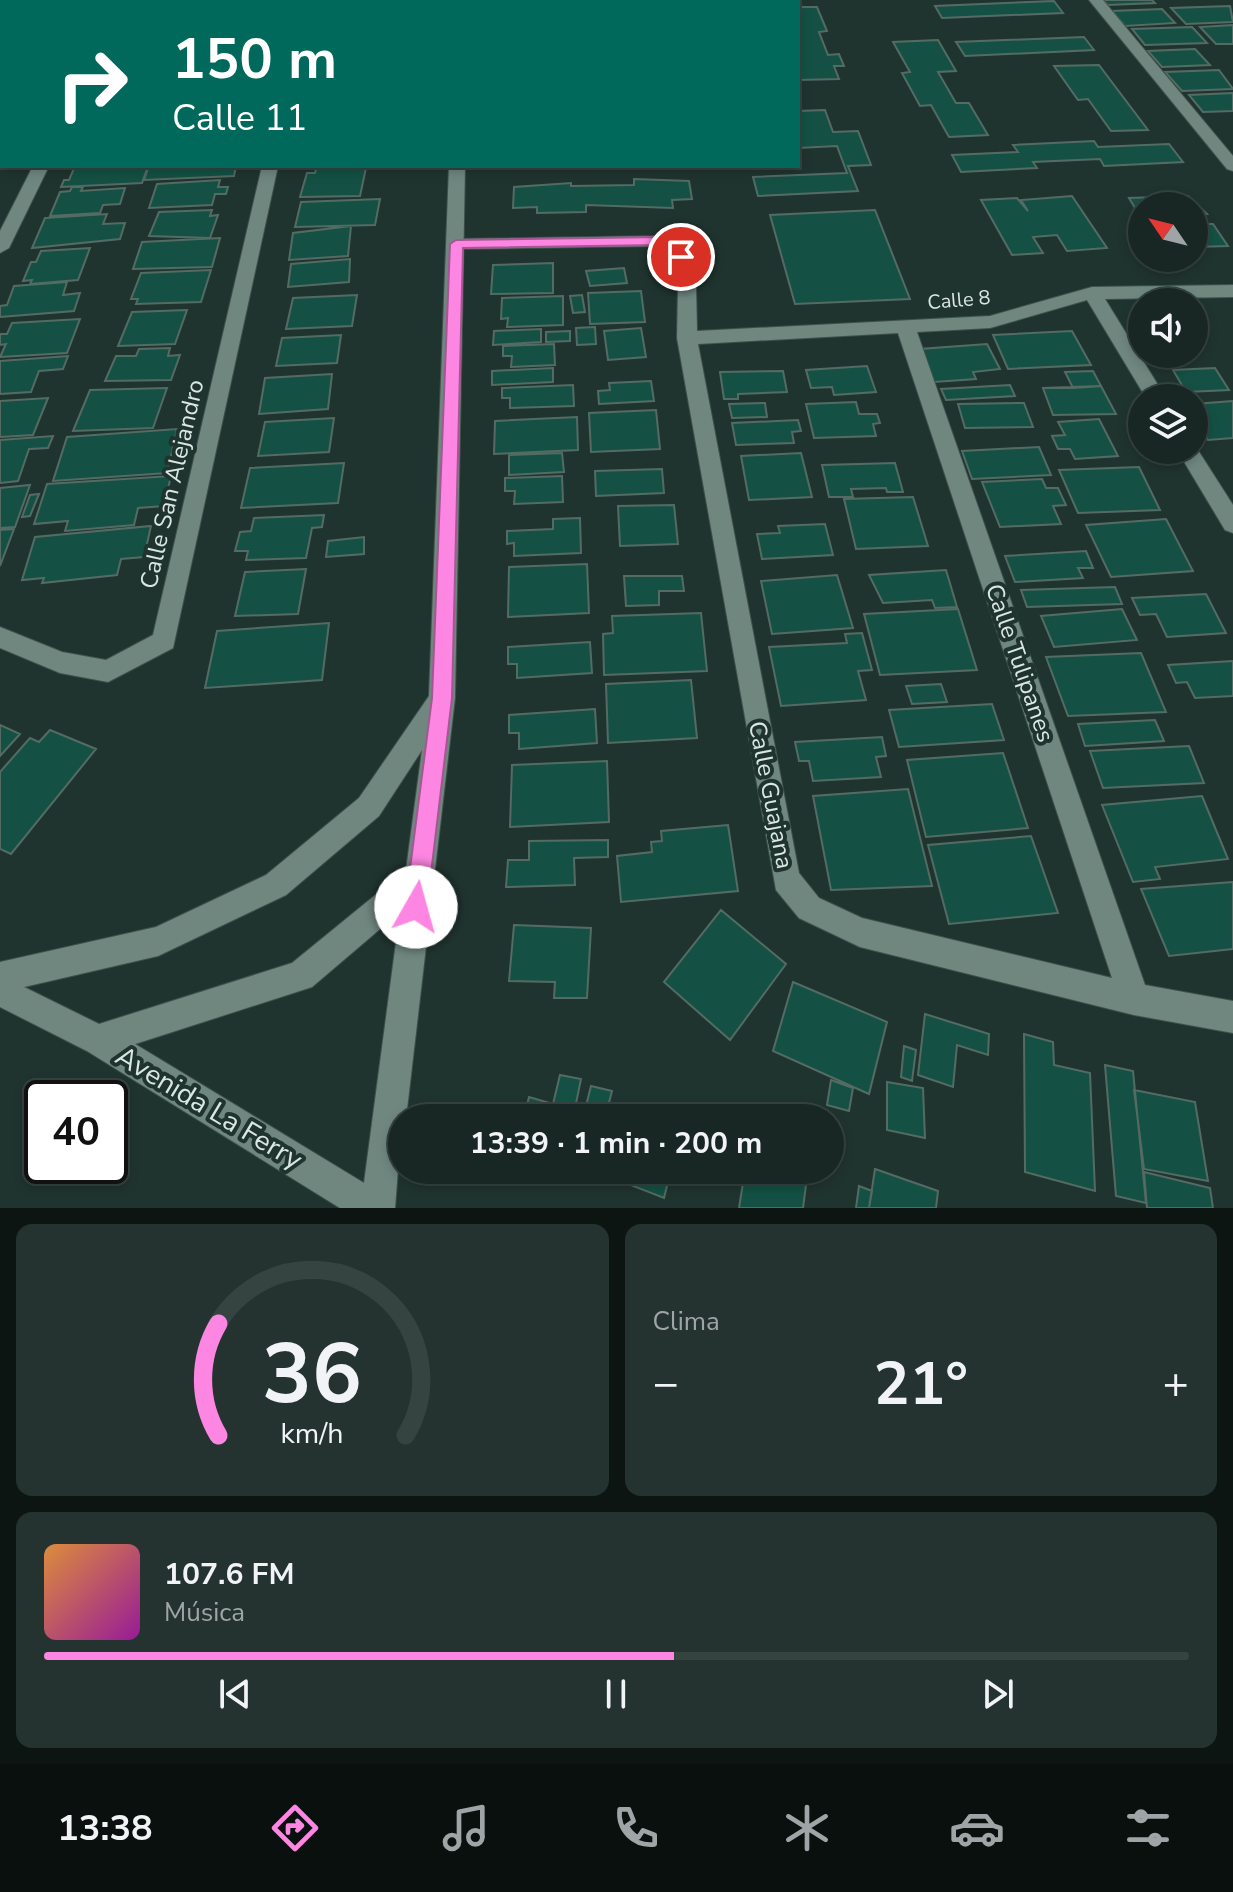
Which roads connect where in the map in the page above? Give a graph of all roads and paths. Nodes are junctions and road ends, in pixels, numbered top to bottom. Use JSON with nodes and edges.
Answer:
{"nodes":[{"id":1,"x":1096,"y":0,"type":"edge"},
{"id":2,"x":1233,"y":166,"type":"edge"},
{"id":3,"x":40,"y":168,"type":"edge"},
{"id":4,"x":270,"y":168,"type":"edge"},
{"id":5,"x":457,"y":168,"type":"edge"},
{"id":6,"x":456,"y":244,"type":"junction"},
{"id":7,"x":0,"y":248,"type":"edge"},
{"id":8,"x":1233,"y":291,"type":"edge"},
{"id":9,"x":1092,"y":293,"type":"junction"},
{"id":10,"x":906,"y":327,"type":"junction"},
{"id":11,"x":687,"y":338,"type":"junction"},
{"id":12,"x":1147,"y":384,"type":"edge"},
{"id":13,"x":1197,"y":464,"type":"edge"},
{"id":14,"x":1233,"y":524,"type":"edge"},
{"id":15,"x":0,"y":637,"type":"edge"},
{"id":16,"x":442,"y":698,"type":"junction"},
{"id":17,"x":420,"y":877,"type":"junction"},
{"id":18,"x":0,"y":977,"type":"edge"},
{"id":19,"x":0,"y":991,"type":"edge"},
{"id":20,"x":1134,"y":999,"type":"junction"},
{"id":21,"x":1233,"y":1017,"type":"edge"},
{"id":22,"x":98,"y":1040,"type":"junction"},
{"id":23,"x":372,"y":1208,"type":"edge"},
{"id":24,"x":378,"y":1208,"type":"edge"}],
"edges":[{"from":1,"to":2,"type":"street"},
{"from":3,"to":7,"type":"street"},
{"from":4,"to":15,"type":"street","name":"Calle San Alejandro"},
{"from":5,"to":6,"type":"street"},
{"from":6,"to":11,"type":"street","name":"Calle Guajana"},
{"from":6,"to":16,"type":"street"},
{"from":8,"to":9,"type":"street","name":"Calle 8"},
{"from":9,"to":10,"type":"street","name":"Calle 8"},
{"from":9,"to":12,"type":"street"},
{"from":10,"to":11,"type":"street","name":"Calle 8"},
{"from":10,"to":20,"type":"street","name":"Calle Tulipanes"},
{"from":11,"to":20,"type":"street","name":"Calle Guajana"},
{"from":13,"to":14,"type":"street"},
{"from":16,"to":17,"type":"street"},
{"from":16,"to":18,"type":"street"},
{"from":17,"to":22,"type":"street"},
{"from":17,"to":24,"type":"street"},
{"from":19,"to":22,"type":"street","name":"Avenida La Ferry"},
{"from":20,"to":21,"type":"street","name":"Calle Guajana"},
{"from":22,"to":23,"type":"street","name":"Avenida La Ferry"}]}
